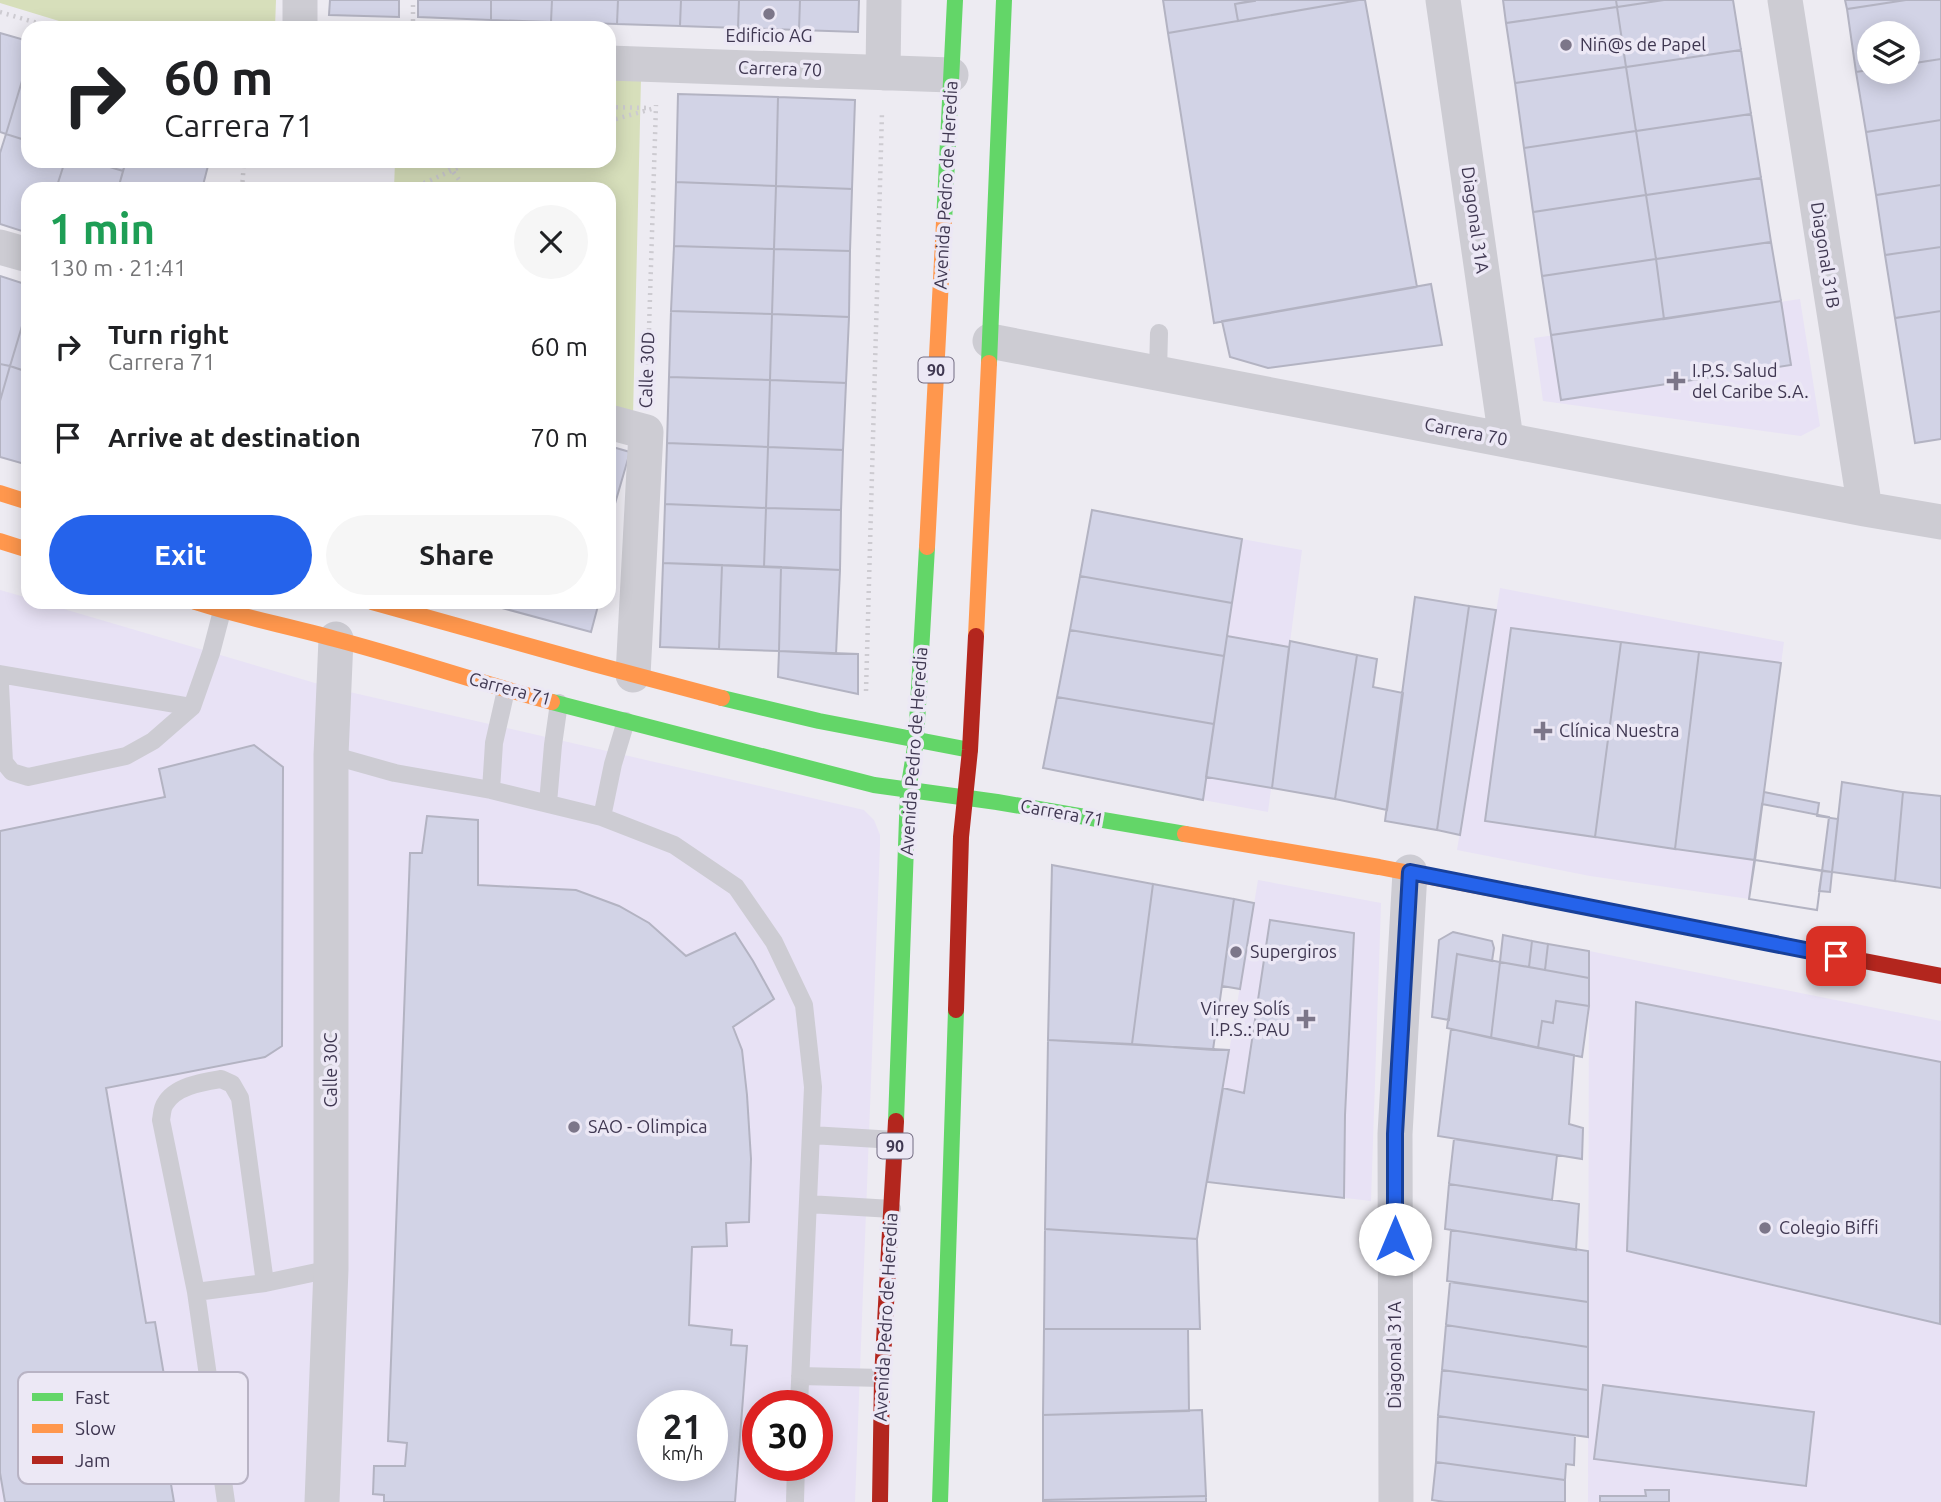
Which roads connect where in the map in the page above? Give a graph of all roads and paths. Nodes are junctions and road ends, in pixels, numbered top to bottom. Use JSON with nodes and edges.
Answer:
{"nodes":[{"id":1,"x":300,"y":0,"type":"edge"},
{"id":2,"x":414,"y":0,"type":"edge"},
{"id":3,"x":884,"y":0,"type":"edge"},
{"id":4,"x":955,"y":0,"type":"edge"},
{"id":5,"x":1004,"y":0,"type":"edge"},
{"id":6,"x":1443,"y":0,"type":"edge"},
{"id":7,"x":1785,"y":0,"type":"edge"},
{"id":8,"x":0,"y":12,"type":"edge"},
{"id":9,"x":30,"y":21,"type":"edge"},
{"id":10,"x":300,"y":21,"type":"edge"},
{"id":11,"x":413,"y":21,"type":"edge"},
{"id":12,"x":616,"y":64,"type":"edge"},
{"id":13,"x":657,"y":65,"type":"junction"},
{"id":14,"x":883,"y":72,"type":"junction"},
{"id":15,"x":951,"y":75,"type":"junction"},
{"id":16,"x":616,"y":107,"type":"edge"},
{"id":17,"x":655,"y":108,"type":"junction"},
{"id":18,"x":616,"y":119,"type":"edge"},
{"id":19,"x":457,"y":168,"type":"edge"},
{"id":20,"x":452,"y":170,"type":"junction"},
{"id":21,"x":426,"y":182,"type":"edge"},
{"id":22,"x":461,"y":182,"type":"edge"},
{"id":23,"x":0,"y":247,"type":"edge"},
{"id":24,"x":21,"y":253,"type":"edge"},
{"id":25,"x":1159,"y":333,"type":"dead end"},
{"id":26,"x":990,"y":341,"type":"junction"},
{"id":27,"x":1158,"y":372,"type":"junction"},
{"id":28,"x":616,"y":424,"type":"edge"},
{"id":29,"x":646,"y":432,"type":"junction"},
{"id":30,"x":1506,"y":439,"type":"junction"},
{"id":31,"x":0,"y":493,"type":"edge"},
{"id":32,"x":21,"y":500,"type":"edge"},
{"id":33,"x":1865,"y":509,"type":"junction"},
{"id":34,"x":1941,"y":522,"type":"edge"},
{"id":35,"x":0,"y":541,"type":"edge"},
{"id":36,"x":21,"y":548,"type":"edge"},
{"id":37,"x":216,"y":609,"type":"edge"},
{"id":38,"x":397,"y":609,"type":"edge"},
{"id":39,"x":222,"y":611,"type":"junction"},
{"id":40,"x":336,"y":639,"type":"junction"},
{"id":41,"x":0,"y":674,"type":"edge"},
{"id":42,"x":633,"y":675,"type":"junction"},
{"id":43,"x":0,"y":685,"type":"edge"},
{"id":44,"x":506,"y":690,"type":"junction"},
{"id":45,"x":866,"y":699,"type":"dead end"},
{"id":46,"x":559,"y":703,"type":"junction"},
{"id":47,"x":192,"y":707,"type":"junction"},
{"id":48,"x":626,"y":721,"type":"junction"},
{"id":49,"x":916,"y":741,"type":"junction"},
{"id":50,"x":970,"y":750,"type":"junction"},
{"id":51,"x":331,"y":755,"type":"junction"},
{"id":52,"x":491,"y":790,"type":"junction"},
{"id":53,"x":908,"y":791,"type":"junction"},
{"id":54,"x":965,"y":798,"type":"junction"},
{"id":55,"x":548,"y":803,"type":"junction"},
{"id":56,"x":602,"y":817,"type":"junction"},
{"id":57,"x":1410,"y":872,"type":"junction"},
{"id":58,"x":1941,"y":976,"type":"edge"},
{"id":59,"x":811,"y":1135,"type":"junction"},
{"id":60,"x":895,"y":1140,"type":"junction"},
{"id":61,"x":808,"y":1203,"type":"junction"},
{"id":62,"x":892,"y":1209,"type":"junction"},
{"id":63,"x":331,"y":1269,"type":"junction"},
{"id":64,"x":265,"y":1283,"type":"junction"},
{"id":65,"x":196,"y":1292,"type":"junction"},
{"id":66,"x":207,"y":1372,"type":"edge"},
{"id":67,"x":800,"y":1376,"type":"junction"},
{"id":68,"x":882,"y":1378,"type":"junction"},
{"id":69,"x":800,"y":1390,"type":"edge"},
{"id":70,"x":795,"y":1481,"type":"edge"},
{"id":71,"x":223,"y":1484,"type":"edge"},
{"id":72,"x":226,"y":1502,"type":"edge"},
{"id":73,"x":322,"y":1502,"type":"edge"},
{"id":74,"x":794,"y":1502,"type":"edge"},
{"id":75,"x":880,"y":1502,"type":"edge"},
{"id":76,"x":940,"y":1502,"type":"edge"},
{"id":77,"x":1396,"y":1502,"type":"edge"}],
"edges":[{"from":1,"to":10,"type":"street"},
{"from":2,"to":11,"type":"path"},
{"from":3,"to":14,"type":"street"},
{"from":4,"to":15,"type":"main road","name":"Avenida Pedro de Heredia","number":"90"},
{"from":5,"to":26,"type":"main road"},
{"from":6,"to":30,"type":"street","name":"Diagonal 31A"},
{"from":7,"to":33,"type":"street","name":"Diagonal 31B"},
{"from":8,"to":9,"type":"path"},
{"from":12,"to":13,"type":"street","name":"Carrera 70"},
{"from":13,"to":14,"type":"street","name":"Carrera 70"},
{"from":13,"to":17,"type":"path","name":"Calle 30D"},
{"from":14,"to":15,"type":"street","name":"Carrera 70"},
{"from":14,"to":45,"type":"path"},
{"from":15,"to":49,"type":"main road","name":"Avenida Pedro de Heredia","number":"90"},
{"from":16,"to":17,"type":"path"},
{"from":17,"to":18,"type":"path"},
{"from":17,"to":29,"type":"path","name":"Calle 30D"},
{"from":19,"to":20,"type":"path"},
{"from":20,"to":21,"type":"path"},
{"from":20,"to":22,"type":"path"},
{"from":23,"to":24,"type":"street"},
{"from":25,"to":27,"type":"lane"},
{"from":26,"to":27,"type":"street","name":"Carrera 70"},
{"from":26,"to":50,"type":"main road"},
{"from":27,"to":30,"type":"street","name":"Carrera 70"},
{"from":28,"to":29,"type":"street"},
{"from":29,"to":42,"type":"street","name":"Calle 30D"},
{"from":30,"to":33,"type":"street","name":"Carrera 70"},
{"from":31,"to":32,"type":"main road"},
{"from":33,"to":34,"type":"street","name":"Carrera 70"},
{"from":35,"to":36,"type":"main road"},
{"from":37,"to":39,"type":"main road","name":"Carrera 71"},
{"from":38,"to":42,"type":"main road"},
{"from":39,"to":40,"type":"main road","name":"Carrera 71"},
{"from":39,"to":47,"type":"lane"},
{"from":40,"to":44,"type":"main road","name":"Carrera 71"},
{"from":40,"to":51,"type":"street","name":"Calle 30C"},
{"from":41,"to":47,"type":"lane"},
{"from":42,"to":49,"type":"main road"},
{"from":43,"to":47,"type":"lane"},
{"from":44,"to":46,"type":"main road","name":"Carrera 71"},
{"from":44,"to":52,"type":"lane"},
{"from":46,"to":48,"type":"main road","name":"Carrera 71"},
{"from":46,"to":55,"type":"lane"},
{"from":48,"to":53,"type":"main road","name":"Carrera 71"},
{"from":48,"to":56,"type":"lane"},
{"from":49,"to":50,"type":"main road"},
{"from":49,"to":53,"type":"main road","name":"Avenida Pedro de Heredia","number":"90"},
{"from":50,"to":54,"type":"main road"},
{"from":51,"to":52,"type":"lane"},
{"from":51,"to":63,"type":"street","name":"Calle 30C"},
{"from":52,"to":55,"type":"lane"},
{"from":53,"to":54,"type":"main road","name":"Carrera 71"},
{"from":53,"to":60,"type":"main road","name":"Avenida Pedro de Heredia","number":"90"},
{"from":54,"to":57,"type":"main road","name":"Carrera 71"},
{"from":54,"to":76,"type":"main road"},
{"from":55,"to":56,"type":"lane"},
{"from":56,"to":59,"type":"lane"},
{"from":57,"to":58,"type":"main road","name":"Carrera 71"},
{"from":57,"to":77,"type":"street","name":"Diagonal 31A"},
{"from":59,"to":60,"type":"lane"},
{"from":59,"to":61,"type":"lane"},
{"from":60,"to":62,"type":"main road","name":"Avenida Pedro de Heredia","number":"90"},
{"from":61,"to":62,"type":"lane"},
{"from":61,"to":67,"type":"lane"},
{"from":62,"to":68,"type":"main road","name":"Avenida Pedro de Heredia","number":"90"},
{"from":63,"to":64,"type":"lane"},
{"from":63,"to":73,"type":"street","name":"Calle 30C"},
{"from":64,"to":65,"type":"lane"},
{"from":64,"to":65,"type":"lane"},
{"from":65,"to":66,"type":"lane"},
{"from":67,"to":68,"type":"lane"},
{"from":67,"to":69,"type":"lane"},
{"from":68,"to":75,"type":"main road","name":"Avenida Pedro de Heredia","number":"90"},
{"from":70,"to":74,"type":"lane"},
{"from":71,"to":72,"type":"lane"}]}
